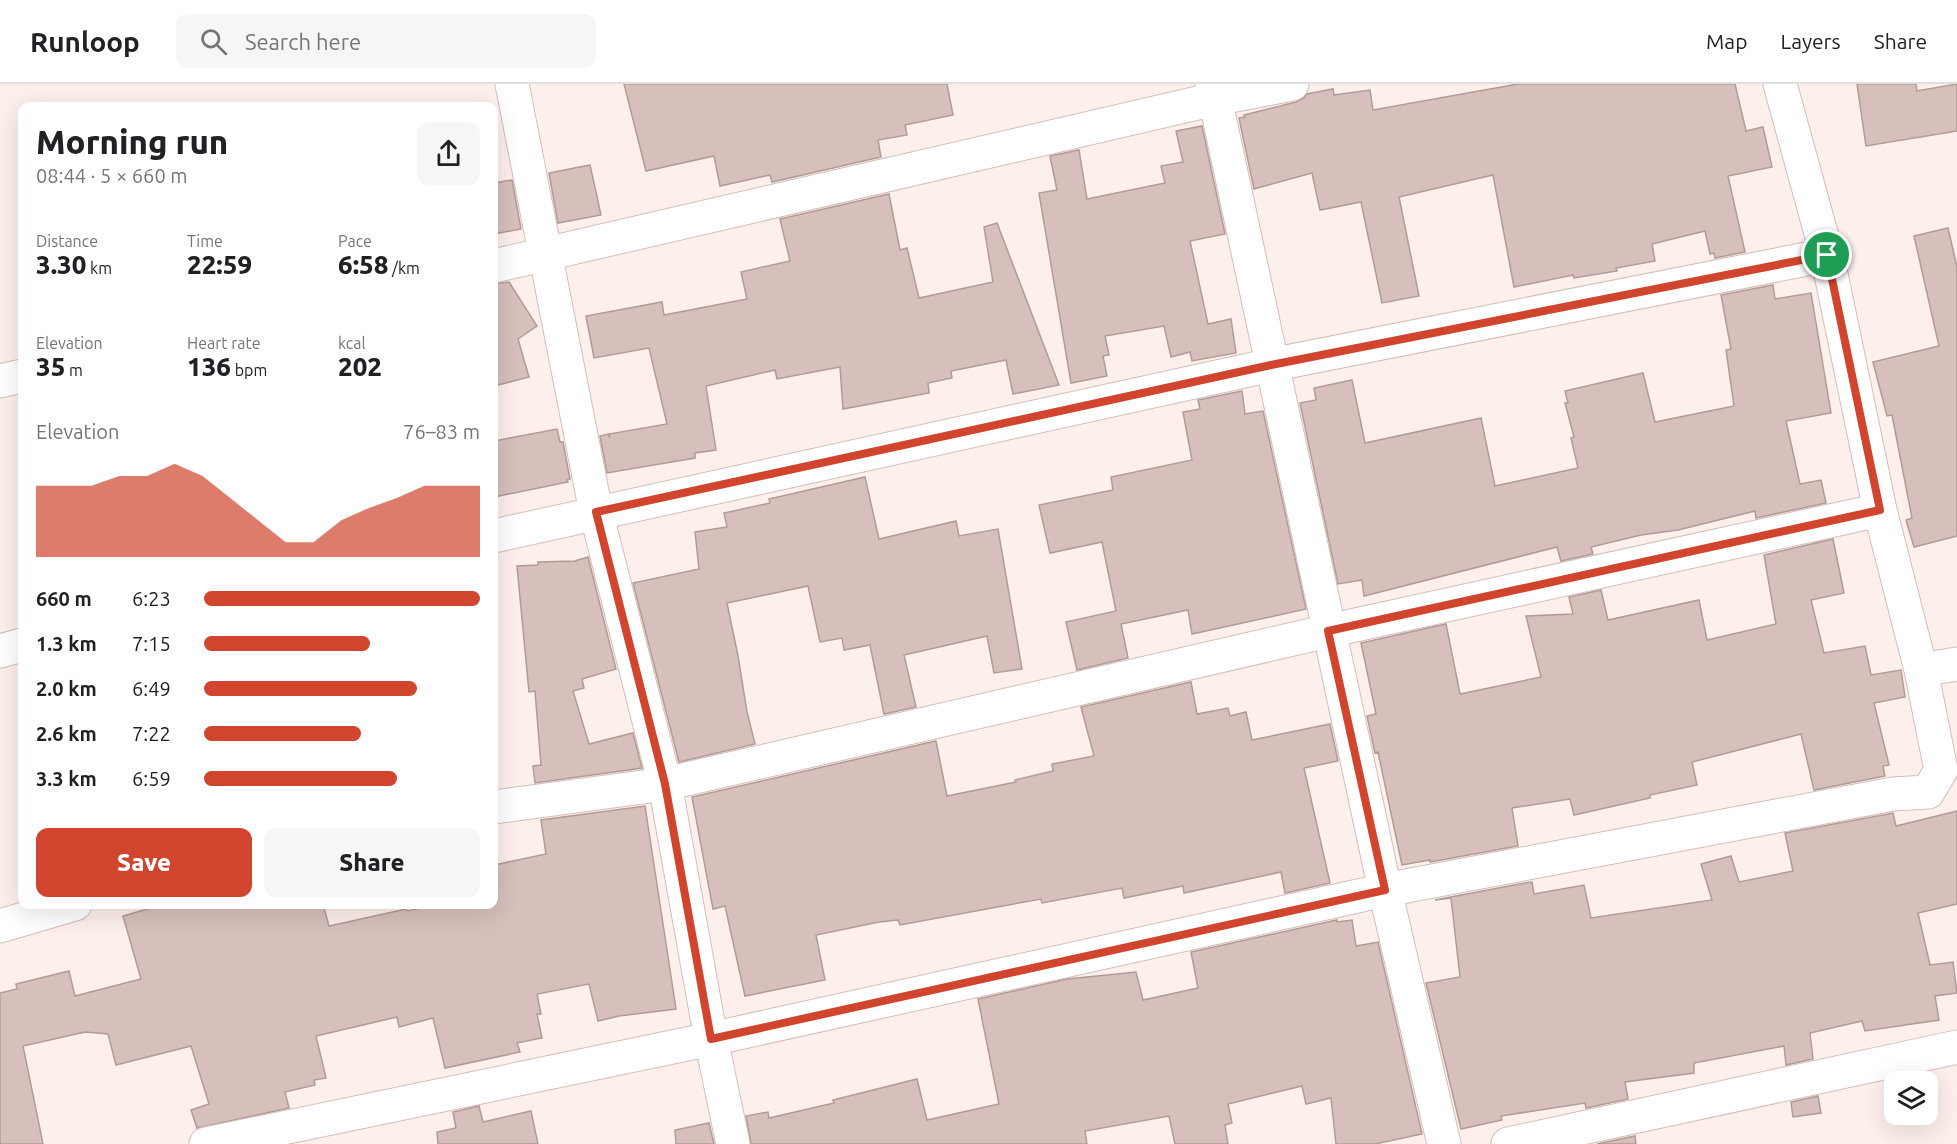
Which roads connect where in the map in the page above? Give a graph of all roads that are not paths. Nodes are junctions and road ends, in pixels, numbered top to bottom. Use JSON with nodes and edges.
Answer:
{"nodes":[{"id":1,"x":512,"y":84,"type":"edge"},
{"id":2,"x":1292,"y":84,"type":"edge"},
{"id":3,"x":1780,"y":84,"type":"edge"},
{"id":4,"x":1214,"y":92,"type":"edge"},
{"id":5,"x":545,"y":254,"type":"junction"},
{"id":6,"x":1827,"y":255,"type":"junction"},
{"id":7,"x":498,"y":265,"type":"edge"},
{"id":8,"x":1271,"y":365,"type":"junction"},
{"id":9,"x":18,"y":377,"type":"edge"},
{"id":10,"x":0,"y":381,"type":"edge"},
{"id":11,"x":1880,"y":510,"type":"junction"},
{"id":12,"x":596,"y":512,"type":"junction"},
{"id":13,"x":498,"y":535,"type":"edge"},
{"id":14,"x":1328,"y":631,"type":"junction"},
{"id":15,"x":18,"y":646,"type":"edge"},
{"id":16,"x":0,"y":651,"type":"edge"},
{"id":17,"x":1957,"y":664,"type":"edge"},
{"id":18,"x":1921,"y":669,"type":"junction"},
{"id":19,"x":665,"y":784,"type":"junction"},
{"id":20,"x":498,"y":806,"type":"edge"},
{"id":21,"x":1385,"y":890,"type":"junction"},
{"id":22,"x":58,"y":909,"type":"edge"},
{"id":23,"x":0,"y":926,"type":"edge"},
{"id":24,"x":711,"y":1039,"type":"junction"},
{"id":25,"x":1957,"y":1047,"type":"edge"},
{"id":26,"x":206,"y":1144,"type":"edge"},
{"id":27,"x":733,"y":1144,"type":"edge"},
{"id":28,"x":1444,"y":1144,"type":"edge"},
{"id":29,"x":1508,"y":1144,"type":"edge"}],
"edges":[{"from":1,"to":5,"type":"street"},
{"from":2,"to":4,"type":"street"},
{"from":3,"to":6,"type":"street"},
{"from":4,"to":5,"type":"street"},
{"from":4,"to":8,"type":"street"},
{"from":5,"to":7,"type":"street"},
{"from":5,"to":12,"type":"street"},
{"from":6,"to":8,"type":"street"},
{"from":6,"to":11,"type":"street"},
{"from":8,"to":12,"type":"street"},
{"from":8,"to":14,"type":"street"},
{"from":9,"to":10,"type":"street"},
{"from":11,"to":14,"type":"street"},
{"from":11,"to":18,"type":"street"},
{"from":12,"to":13,"type":"street"},
{"from":12,"to":19,"type":"street"},
{"from":14,"to":19,"type":"street"},
{"from":14,"to":21,"type":"street"},
{"from":15,"to":16,"type":"street"},
{"from":17,"to":18,"type":"street"},
{"from":18,"to":21,"type":"street"},
{"from":19,"to":20,"type":"street"},
{"from":19,"to":24,"type":"street"},
{"from":21,"to":24,"type":"street"},
{"from":21,"to":28,"type":"street"},
{"from":22,"to":23,"type":"street"},
{"from":24,"to":26,"type":"street"},
{"from":24,"to":27,"type":"street"},
{"from":25,"to":29,"type":"street"}]}
